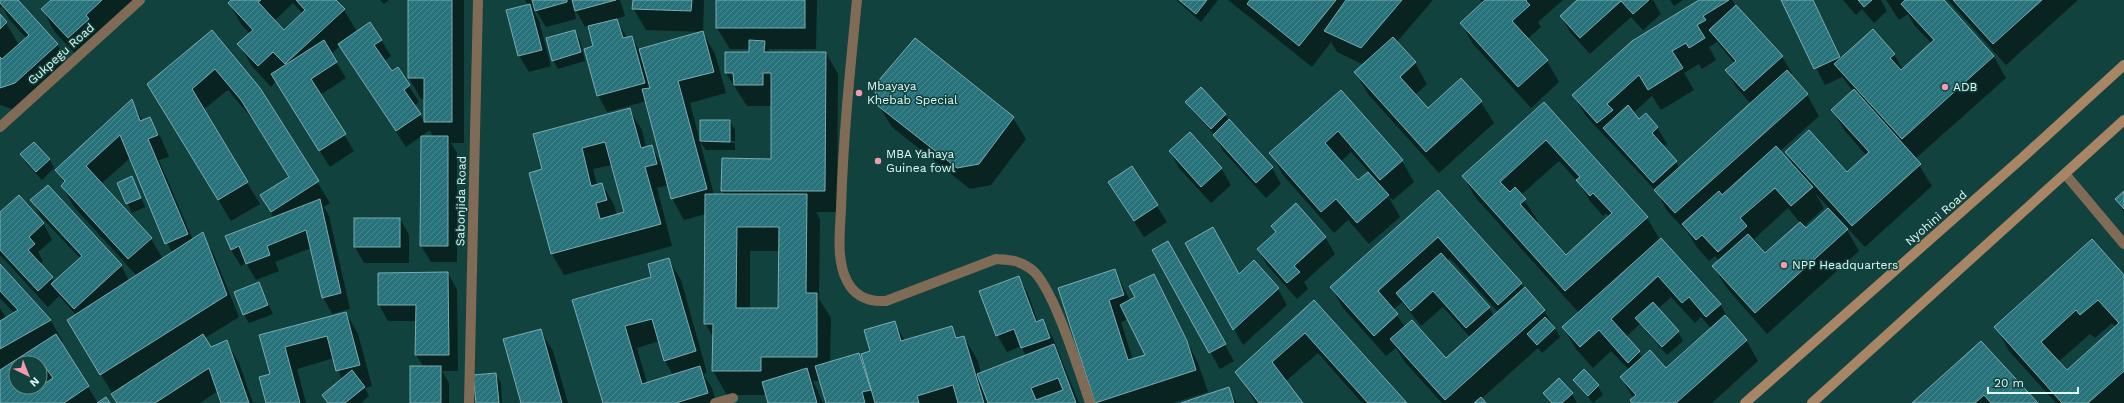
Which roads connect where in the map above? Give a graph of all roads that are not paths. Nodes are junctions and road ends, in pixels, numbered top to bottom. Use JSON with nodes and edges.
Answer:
{"nodes":[{"id":1,"x":140,"y":0,"type":"edge"},
{"id":2,"x":478,"y":0,"type":"edge"},
{"id":3,"x":857,"y":0,"type":"edge"},
{"id":4,"x":2124,"y":65,"type":"edge"},
{"id":5,"x":2124,"y":120,"type":"edge"},
{"id":6,"x":0,"y":126,"type":"edge"},
{"id":7,"x":2066,"y":174,"type":"junction"},
{"id":8,"x":2124,"y":244,"type":"edge"},
{"id":9,"x":733,"y":398,"type":"dead end"},
{"id":10,"x":469,"y":403,"type":"edge"},
{"id":11,"x":715,"y":403,"type":"edge"},
{"id":12,"x":1090,"y":403,"type":"edge"},
{"id":13,"x":1745,"y":403,"type":"edge"},
{"id":14,"x":1812,"y":403,"type":"edge"}],
"edges":[{"from":1,"to":6,"type":"street","name":"Gukpegu Road"},
{"from":2,"to":10,"type":"street","name":"Sabonjida Road"},
{"from":3,"to":12,"type":"street"},
{"from":4,"to":13,"type":"main road","name":"Nyohini Road"},
{"from":5,"to":7,"type":"main road"},
{"from":7,"to":8,"type":"street"},
{"from":7,"to":14,"type":"main road"},
{"from":9,"to":11,"type":"street"}]}
